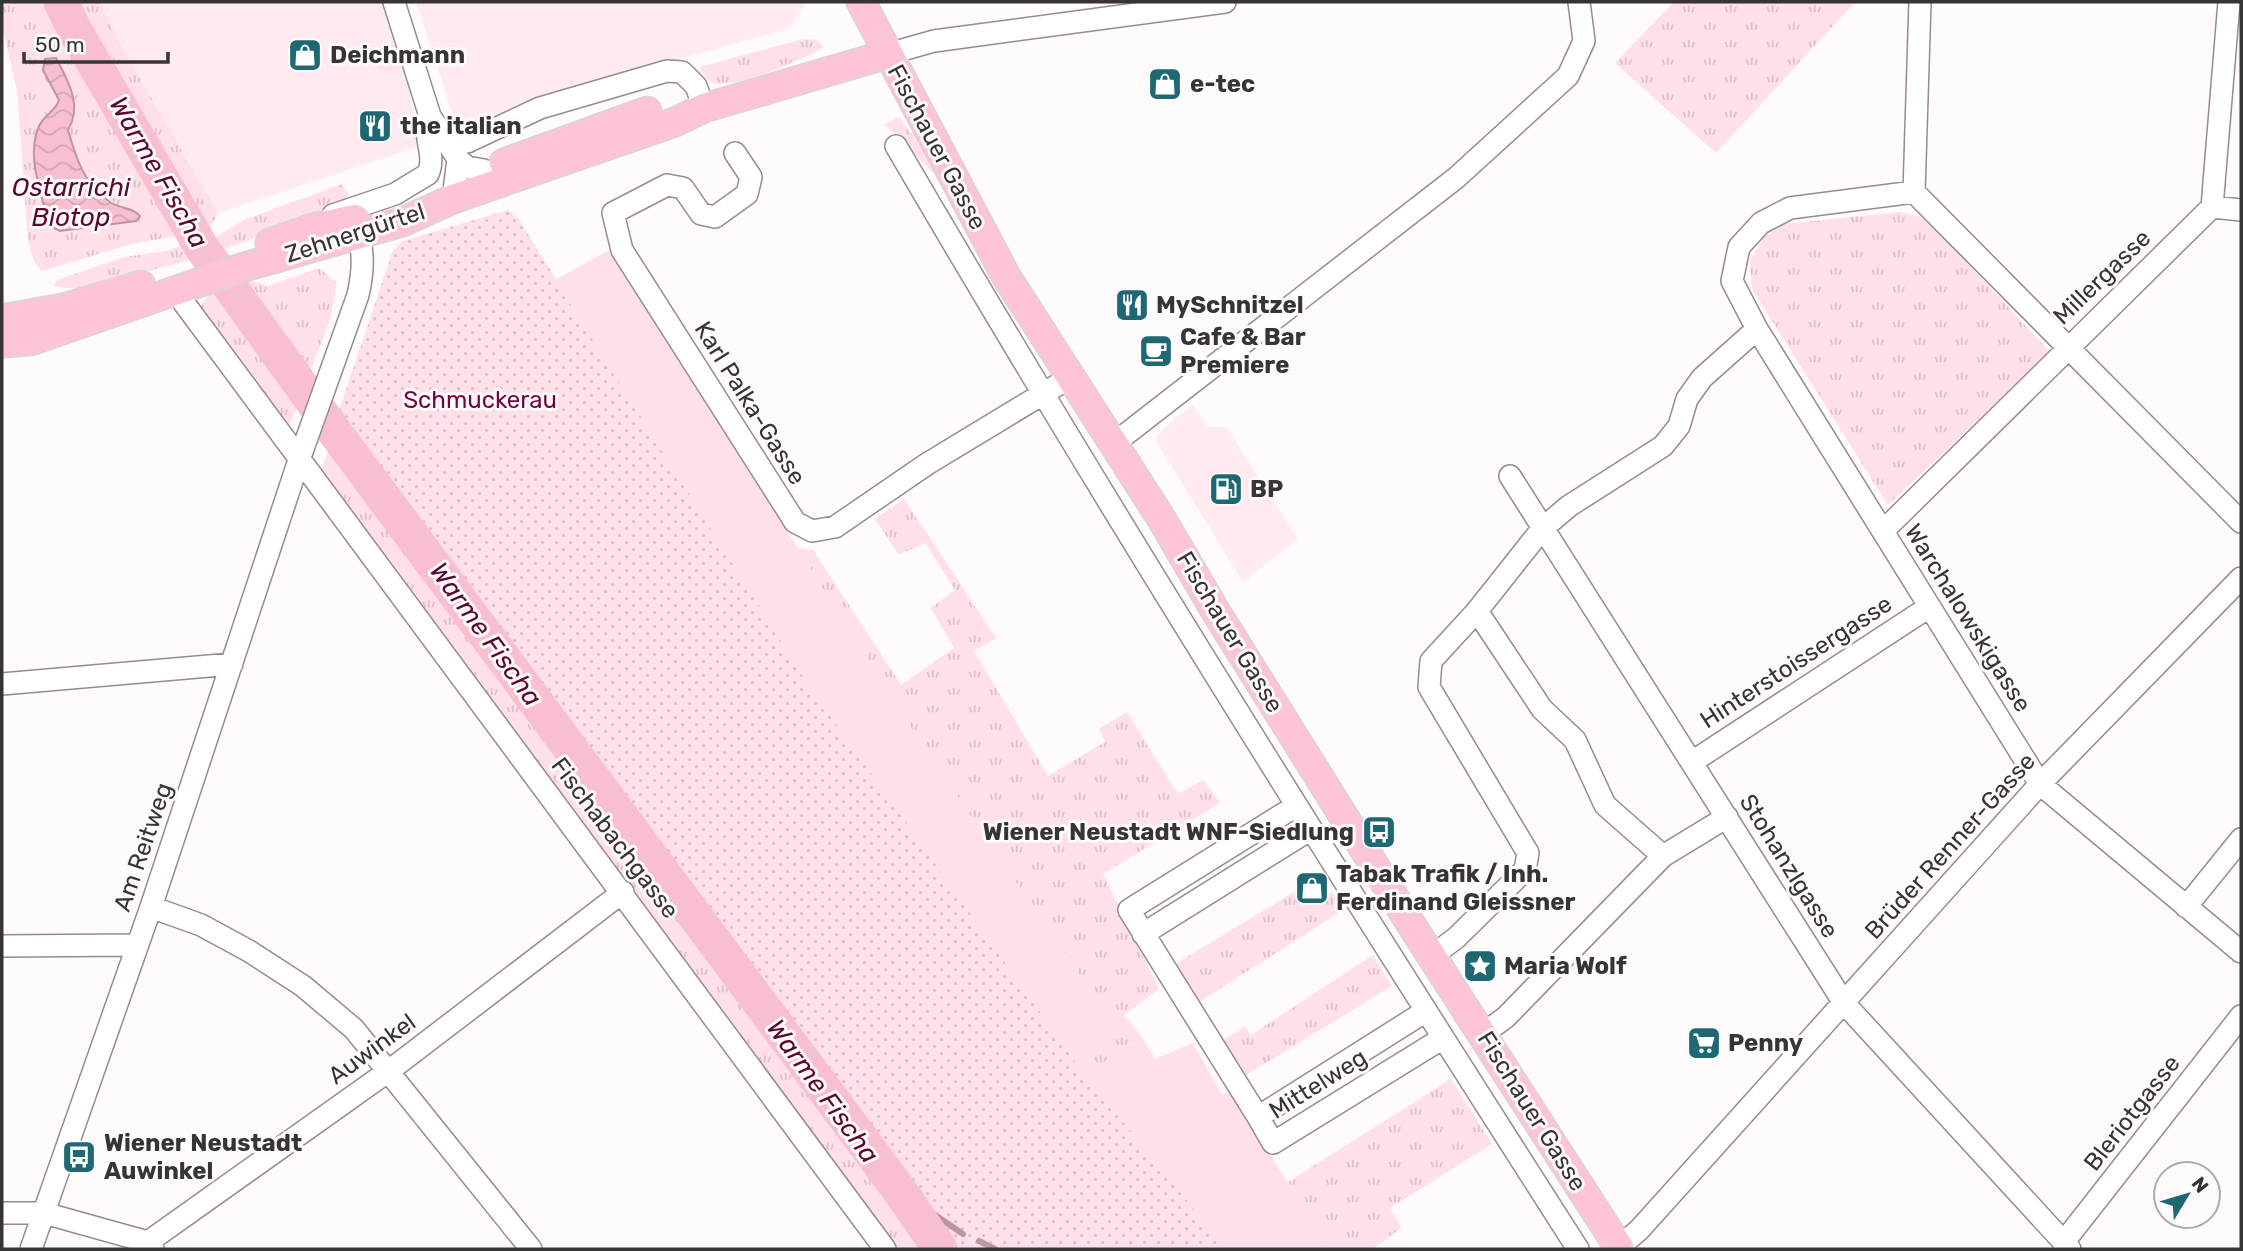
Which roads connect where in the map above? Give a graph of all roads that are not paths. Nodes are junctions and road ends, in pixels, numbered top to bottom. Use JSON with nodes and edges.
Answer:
{"nodes":[{"id":1,"x":394,"y":2,"type":"edge"},
{"id":2,"x":860,"y":2,"type":"edge"},
{"id":3,"x":1225,"y":2,"type":"edge"},
{"id":4,"x":1579,"y":2,"type":"edge"},
{"id":5,"x":1920,"y":2,"type":"edge"},
{"id":6,"x":2229,"y":2,"type":"edge"},
{"id":7,"x":888,"y":54,"type":"junction"},
{"id":8,"x":704,"y":108,"type":"junction"},
{"id":9,"x":430,"y":116,"type":"junction"},
{"id":10,"x":896,"y":146,"type":"dead end"},
{"id":11,"x":735,"y":153,"type":"dead end"},
{"id":12,"x":454,"y":171,"type":"junction"},
{"id":13,"x":1914,"y":192,"type":"junction"},
{"id":14,"x":2212,"y":207,"type":"junction"},
{"id":15,"x":2241,"y":210,"type":"edge"},
{"id":16,"x":313,"y":228,"type":"junction"},
{"id":17,"x":357,"y":228,"type":"junction"},
{"id":18,"x":237,"y":262,"type":"junction"},
{"id":19,"x":198,"y":275,"type":"junction"},
{"id":20,"x":184,"y":303,"type":"dead end"},
{"id":21,"x":2,"y":319,"type":"edge"},
{"id":22,"x":1757,"y":329,"type":"junction"},
{"id":23,"x":2,"y":343,"type":"edge"},
{"id":24,"x":2067,"y":348,"type":"junction"},
{"id":25,"x":1069,"y":378,"type":"junction"},
{"id":26,"x":1041,"y":395,"type":"junction"},
{"id":27,"x":1112,"y":445,"type":"junction"},
{"id":28,"x":299,"y":460,"type":"junction"},
{"id":29,"x":1510,"y":476,"type":"dead end"},
{"id":30,"x":2241,"y":522,"type":"edge"},
{"id":31,"x":1542,"y":529,"type":"junction"},
{"id":32,"x":1883,"y":531,"type":"junction"},
{"id":33,"x":2241,"y":578,"type":"edge"},
{"id":34,"x":1929,"y":607,"type":"junction"},
{"id":35,"x":1477,"y":611,"type":"junction"},
{"id":36,"x":232,"y":664,"type":"junction"},
{"id":37,"x":2,"y":684,"type":"edge"},
{"id":38,"x":1692,"y":762,"type":"junction"},
{"id":39,"x":2040,"y":785,"type":"junction"},
{"id":40,"x":1296,"y":806,"type":"junction"},
{"id":41,"x":1727,"y":817,"type":"junction"},
{"id":42,"x":1311,"y":829,"type":"junction"},
{"id":43,"x":2241,"y":838,"type":"edge"},
{"id":44,"x":1663,"y":856,"type":"junction"},
{"id":45,"x":623,"y":892,"type":"junction"},
{"id":46,"x":151,"y":907,"type":"junction"},
{"id":47,"x":2186,"y":907,"type":"junction"},
{"id":48,"x":1143,"y":934,"type":"junction"},
{"id":49,"x":136,"y":945,"type":"junction"},
{"id":50,"x":2,"y":946,"type":"edge"},
{"id":51,"x":2241,"y":952,"type":"edge"},
{"id":52,"x":1432,"y":956,"type":"junction"},
{"id":53,"x":1844,"y":1003,"type":"junction"},
{"id":54,"x":1426,"y":1011,"type":"junction"},
{"id":55,"x":2241,"y":1016,"type":"edge"},
{"id":56,"x":1483,"y":1034,"type":"junction"},
{"id":57,"x":1443,"y":1038,"type":"junction"},
{"id":58,"x":390,"y":1070,"type":"junction"},
{"id":59,"x":1258,"y":1117,"type":"junction"},
{"id":60,"x":2,"y":1213,"type":"edge"},
{"id":61,"x":44,"y":1213,"type":"junction"},
{"id":62,"x":151,"y":1246,"type":"edge"},
{"id":63,"x":2066,"y":1246,"type":"edge"},
{"id":64,"x":1619,"y":1248,"type":"edge"},
{"id":65,"x":32,"y":1249,"type":"edge"},
{"id":66,"x":531,"y":1249,"type":"edge"},
{"id":67,"x":885,"y":1249,"type":"edge"},
{"id":68,"x":1578,"y":1249,"type":"edge"}],
"edges":[{"from":1,"to":9,"type":"street"},
{"from":2,"to":7,"type":"main road","name":"Fischauer Gasse"},
{"from":3,"to":7,"type":"street"},
{"from":4,"to":27,"type":"street"},
{"from":5,"to":13,"type":"street"},
{"from":6,"to":14,"type":"street"},
{"from":7,"to":8,"type":"main road","name":"Zehnergürtel"},
{"from":7,"to":25,"type":"main road","name":"Fischauer Gasse"},
{"from":8,"to":12,"type":"main road","name":"Zehnergürtel"},
{"from":8,"to":12,"type":"main road","name":"Zehnergürtel"},
{"from":8,"to":12,"type":"street","name":"Zehnergürtel"},
{"from":9,"to":12,"type":"street"},
{"from":9,"to":16,"type":"street"},
{"from":10,"to":26,"type":"street"},
{"from":11,"to":26,"type":"street","name":"Karl Palka-Gasse"},
{"from":12,"to":17,"type":"main road","name":"Zehnergürtel"},
{"from":13,"to":22,"type":"street","name":"Warchalowskigasse"},
{"from":13,"to":24,"type":"street"},
{"from":14,"to":15,"type":"street"},
{"from":14,"to":24,"type":"street","name":"Millergasse"},
{"from":16,"to":17,"type":"main road","name":"Zehnergürtel"},
{"from":16,"to":18,"type":"main road","name":"Zehnergürtel"},
{"from":17,"to":18,"type":"main road","name":"Zehnergürtel"},
{"from":17,"to":28,"type":"street","name":"Am Reitweg"},
{"from":18,"to":19,"type":"main road","name":"Zehnergürtel"},
{"from":19,"to":21,"type":"main road","name":"Zehnergürtel"},
{"from":19,"to":23,"type":"main road","name":"Zehnergürtel"},
{"from":20,"to":28,"type":"street"},
{"from":22,"to":31,"type":"street"},
{"from":22,"to":32,"type":"street","name":"Warchalowskigasse"},
{"from":24,"to":30,"type":"street"},
{"from":24,"to":32,"type":"street","name":"Millergasse"},
{"from":25,"to":26,"type":"street","name":"Karl Palka-Gasse"},
{"from":25,"to":27,"type":"main road","name":"Fischauer Gasse"},
{"from":26,"to":40,"type":"street"},
{"from":27,"to":52,"type":"main road","name":"Fischauer Gasse"},
{"from":28,"to":36,"type":"street","name":"Am Reitweg"},
{"from":28,"to":45,"type":"street","name":"Fischabachgasse"},
{"from":29,"to":31,"type":"street","name":"Stohanzlgasse"},
{"from":31,"to":35,"type":"street"},
{"from":31,"to":38,"type":"street","name":"Stohanzlgasse"},
{"from":32,"to":34,"type":"street","name":"Warchalowskigasse"},
{"from":33,"to":39,"type":"street","name":"Brüder Renner-Gasse"},
{"from":34,"to":38,"type":"street","name":"Hinterstoissergasse"},
{"from":34,"to":39,"type":"street","name":"Warchalowskigasse"},
{"from":35,"to":44,"type":"street"},
{"from":35,"to":52,"type":"street"},
{"from":36,"to":37,"type":"street"},
{"from":36,"to":46,"type":"street","name":"Am Reitweg"},
{"from":38,"to":41,"type":"street","name":"Stohanzlgasse"},
{"from":39,"to":47,"type":"street","name":"Warchalowskigasse"},
{"from":39,"to":53,"type":"street","name":"Brüder Renner-Gasse"},
{"from":40,"to":42,"type":"street"},
{"from":40,"to":48,"type":"street"},
{"from":41,"to":44,"type":"street"},
{"from":41,"to":53,"type":"street","name":"Stohanzlgasse"},
{"from":42,"to":48,"type":"street"},
{"from":42,"to":54,"type":"street"},
{"from":43,"to":47,"type":"street"},
{"from":44,"to":56,"type":"street"},
{"from":45,"to":58,"type":"street","name":"Auwinkel"},
{"from":45,"to":67,"type":"street","name":"Fischabachgasse"},
{"from":46,"to":49,"type":"street","name":"Am Reitweg"},
{"from":46,"to":58,"type":"street"},
{"from":47,"to":51,"type":"street","name":"Warchalowskigasse"},
{"from":48,"to":59,"type":"street"},
{"from":49,"to":50,"type":"street"},
{"from":49,"to":61,"type":"street","name":"Am Reitweg"},
{"from":52,"to":56,"type":"main road","name":"Fischauer Gasse"},
{"from":53,"to":63,"type":"street","name":"Stohanzlgasse"},
{"from":53,"to":64,"type":"street","name":"Brüder Renner-Gasse"},
{"from":54,"to":57,"type":"street"},
{"from":54,"to":59,"type":"street","name":"Mittelweg"},
{"from":55,"to":63,"type":"street","name":"Bleriotgasse"},
{"from":56,"to":64,"type":"main road","name":"Fischauer Gasse"},
{"from":57,"to":59,"type":"street","name":"Mittelweg"},
{"from":57,"to":68,"type":"street"},
{"from":58,"to":62,"type":"street","name":"Auwinkel"},
{"from":58,"to":66,"type":"street"},
{"from":60,"to":61,"type":"street"},
{"from":61,"to":62,"type":"street"},
{"from":61,"to":65,"type":"street","name":"Am Reitweg"}]}
